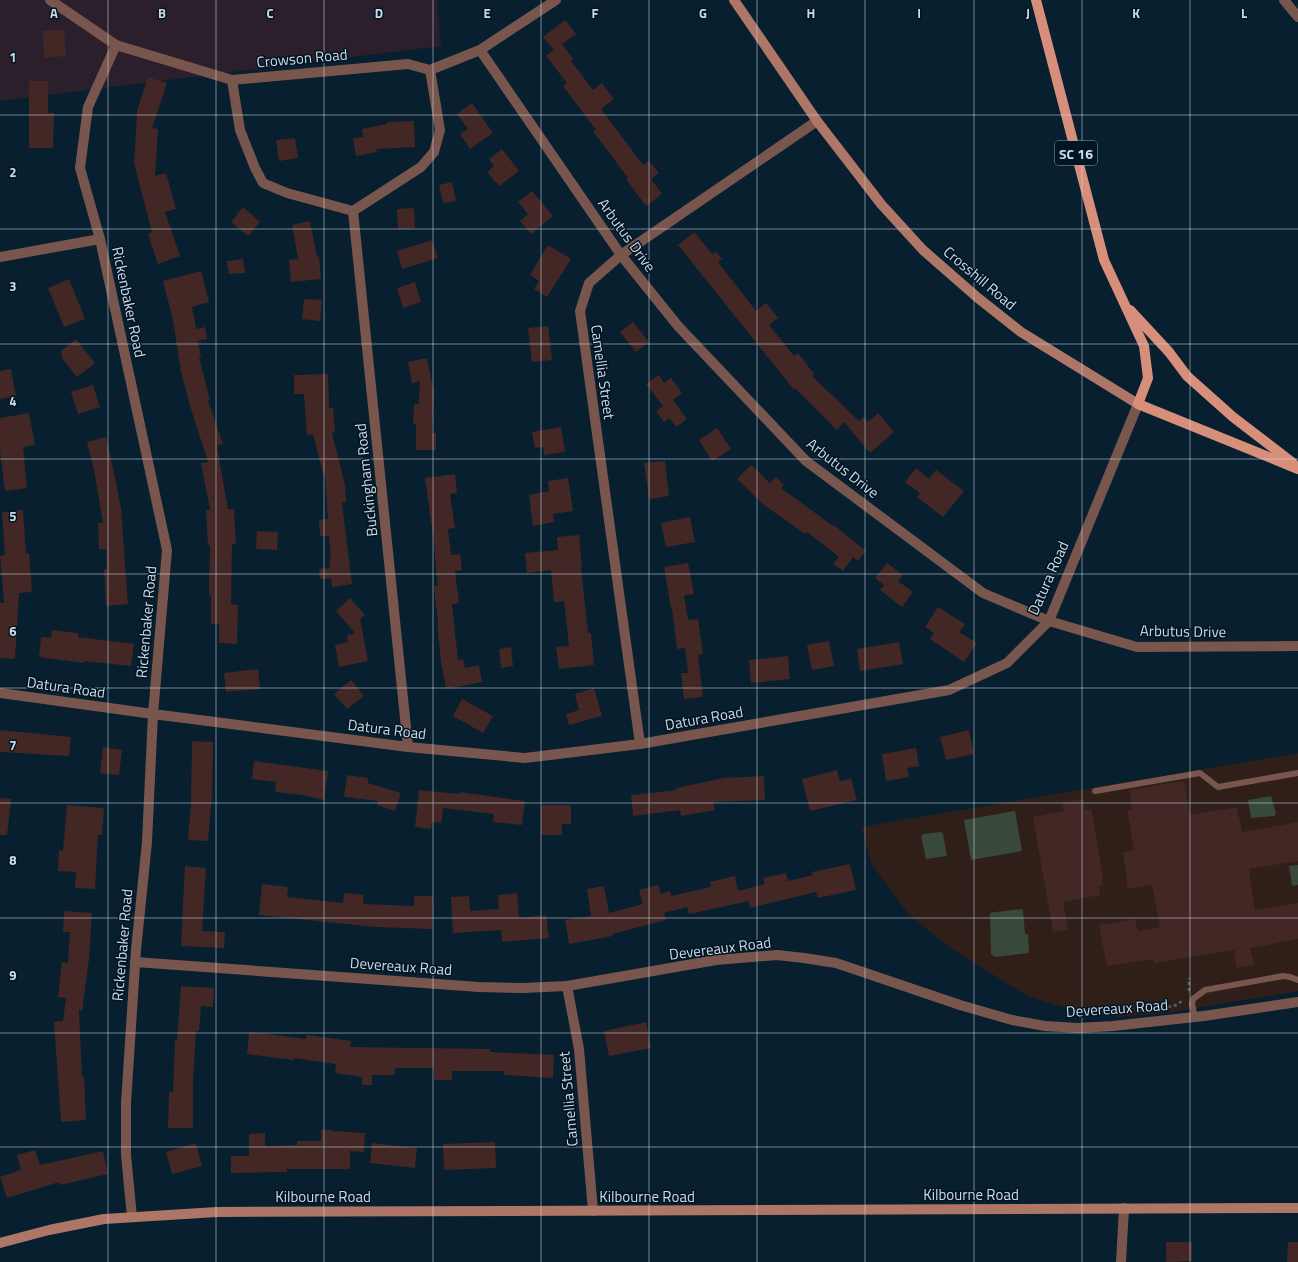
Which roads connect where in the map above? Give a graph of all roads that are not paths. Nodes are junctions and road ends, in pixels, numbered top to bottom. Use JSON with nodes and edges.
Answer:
{"nodes":[{"id":1,"x":50,"y":0,"type":"edge"},
{"id":2,"x":556,"y":0,"type":"edge"},
{"id":3,"x":734,"y":0,"type":"edge"},
{"id":4,"x":1036,"y":0,"type":"edge"},
{"id":5,"x":1284,"y":0,"type":"edge"},
{"id":6,"x":1298,"y":17,"type":"edge"},
{"id":7,"x":116,"y":46,"type":"junction"},
{"id":8,"x":480,"y":50,"type":"junction"},
{"id":9,"x":430,"y":70,"type":"junction"},
{"id":10,"x":232,"y":80,"type":"junction"},
{"id":11,"x":817,"y":121,"type":"junction"},
{"id":12,"x":353,"y":211,"type":"junction"},
{"id":13,"x":100,"y":238,"type":"junction"},
{"id":14,"x":621,"y":255,"type":"junction"},
{"id":15,"x":0,"y":257,"type":"edge"},
{"id":16,"x":1123,"y":303,"type":"junction"},
{"id":17,"x":1138,"y":404,"type":"junction"},
{"id":18,"x":1298,"y":468,"type":"edge"},
{"id":19,"x":1049,"y":621,"type":"junction"},
{"id":20,"x":1298,"y":646,"type":"edge"},
{"id":21,"x":0,"y":693,"type":"edge"},
{"id":22,"x":153,"y":714,"type":"junction"},
{"id":23,"x":640,"y":744,"type":"junction"},
{"id":24,"x":408,"y":747,"type":"junction"},
{"id":25,"x":1298,"y":773,"type":"edge"},
{"id":26,"x":1095,"y":791,"type":"dead end"},
{"id":27,"x":135,"y":962,"type":"junction"},
{"id":28,"x":1298,"y":980,"type":"edge"},
{"id":29,"x":567,"y":986,"type":"junction"},
{"id":30,"x":1298,"y":1002,"type":"edge"},
{"id":31,"x":1194,"y":1017,"type":"junction"},
{"id":32,"x":1124,"y":1208,"type":"junction"},
{"id":33,"x":1298,"y":1208,"type":"edge"},
{"id":34,"x":593,"y":1211,"type":"junction"},
{"id":35,"x":132,"y":1216,"type":"junction"},
{"id":36,"x":0,"y":1243,"type":"edge"},
{"id":37,"x":1121,"y":1262,"type":"edge"}],
"edges":[{"from":1,"to":7,"type":"street","name":"Crowson Road"},
{"from":2,"to":8,"type":"street"},
{"from":3,"to":11,"type":"street","name":"Crosshill Road"},
{"from":4,"to":16,"type":"main road","number":"SC 16"},
{"from":5,"to":6,"type":"street"},
{"from":7,"to":10,"type":"street","name":"Crowson Road"},
{"from":7,"to":13,"type":"street","name":"Rickenbaker Road"},
{"from":8,"to":9,"type":"street"},
{"from":8,"to":14,"type":"street","name":"Arbutus Drive"},
{"from":9,"to":10,"type":"street","name":"Crowson Road"},
{"from":9,"to":12,"type":"street"},
{"from":10,"to":12,"type":"street"},
{"from":11,"to":14,"type":"street","name":"Camellia Street"},
{"from":11,"to":17,"type":"street","name":"Crosshill Road"},
{"from":12,"to":24,"type":"street","name":"Buckingham Road"},
{"from":13,"to":15,"type":"street"},
{"from":13,"to":22,"type":"street","name":"Rickenbaker Road"},
{"from":14,"to":19,"type":"street","name":"Arbutus Drive"},
{"from":14,"to":23,"type":"street","name":"Camellia Street"},
{"from":16,"to":17,"type":"main road","name":"Datura Road","number":"SC 16"},
{"from":16,"to":18,"type":"main road","number":"SC 16"},
{"from":17,"to":18,"type":"main road","name":"Crosshill Road","number":"SC 16"},
{"from":17,"to":19,"type":"street","name":"Datura Road"},
{"from":19,"to":20,"type":"street","name":"Arbutus Drive"},
{"from":19,"to":23,"type":"street","name":"Datura Road"},
{"from":21,"to":22,"type":"street","name":"Datura Road"},
{"from":22,"to":24,"type":"street","name":"Datura Road"},
{"from":22,"to":27,"type":"street","name":"Rickenbaker Road"},
{"from":23,"to":24,"type":"street","name":"Datura Road"},
{"from":25,"to":26,"type":"lane"},
{"from":27,"to":29,"type":"street","name":"Devereaux Road"},
{"from":27,"to":35,"type":"street","name":"Rickenbaker Road"},
{"from":28,"to":31,"type":"lane"},
{"from":29,"to":31,"type":"street","name":"Devereaux Road"},
{"from":29,"to":34,"type":"street","name":"Camellia Street"},
{"from":30,"to":31,"type":"street","name":"Devereaux Road"},
{"from":32,"to":33,"type":"street","name":"Kilbourne Road"},
{"from":32,"to":34,"type":"street","name":"Kilbourne Road"},
{"from":32,"to":37,"type":"street"},
{"from":34,"to":35,"type":"street","name":"Kilbourne Road"},
{"from":35,"to":36,"type":"street","name":"Kilbourne Road"}]}
